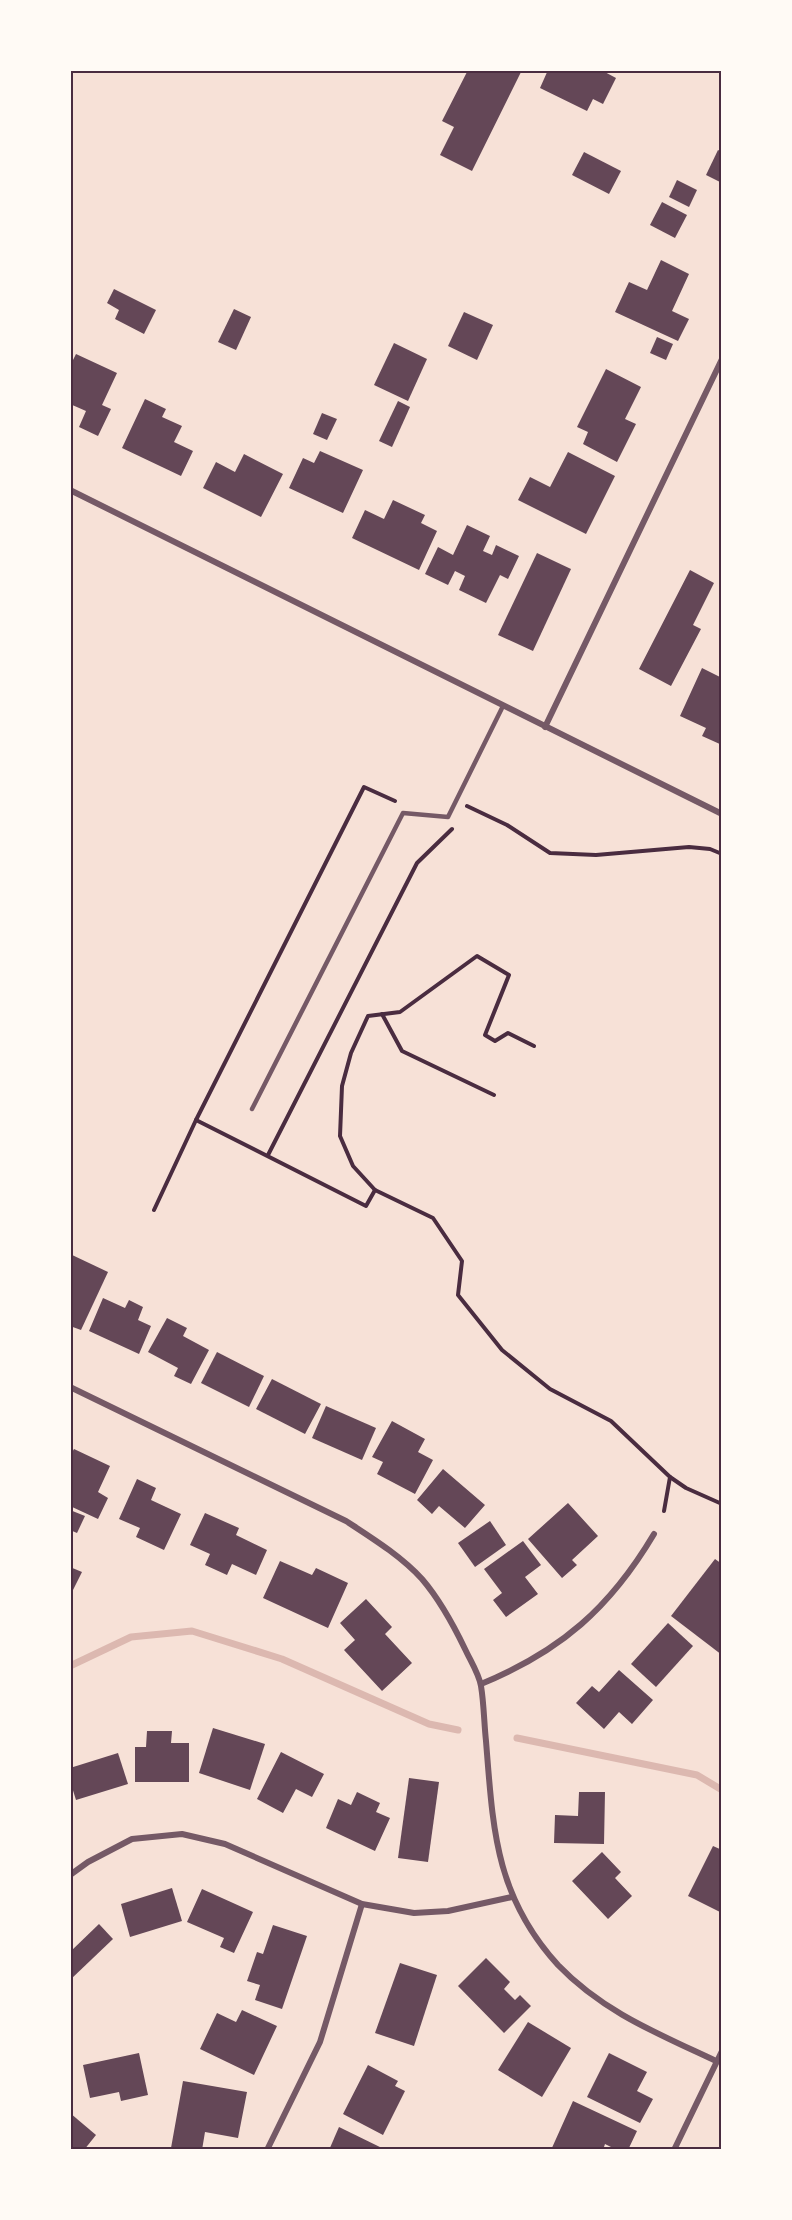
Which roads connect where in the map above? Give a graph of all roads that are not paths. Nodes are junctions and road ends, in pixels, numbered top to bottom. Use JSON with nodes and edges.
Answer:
{"nodes":[{"id":1,"x":722,"y":359,"type":"edge"},
{"id":2,"x":70,"y":490,"type":"edge"},
{"id":3,"x":503,"y":706,"type":"junction"},
{"id":4,"x":545,"y":727,"type":"junction"},
{"id":5,"x":722,"y":814,"type":"edge"},
{"id":6,"x":252,"y":1109,"type":"dead end"},
{"id":7,"x":70,"y":1387,"type":"edge"},
{"id":8,"x":654,"y":1534,"type":"dead end"},
{"id":9,"x":481,"y":1684,"type":"junction"},
{"id":10,"x":70,"y":1875,"type":"edge"},
{"id":11,"x":512,"y":1897,"type":"junction"},
{"id":12,"x":362,"y":1904,"type":"junction"},
{"id":13,"x":722,"y":2050,"type":"edge"},
{"id":14,"x":716,"y":2061,"type":"junction"},
{"id":15,"x":267,"y":2150,"type":"edge"},
{"id":16,"x":674,"y":2150,"type":"edge"}],
"edges":[{"from":1,"to":4,"type":"street"},
{"from":2,"to":3,"type":"street"},
{"from":3,"to":4,"type":"street"},
{"from":3,"to":6,"type":"lane"},
{"from":4,"to":5,"type":"street"},
{"from":7,"to":9,"type":"street"},
{"from":8,"to":9,"type":"street"},
{"from":9,"to":11,"type":"street"},
{"from":10,"to":12,"type":"street"},
{"from":11,"to":12,"type":"street"},
{"from":11,"to":14,"type":"street"},
{"from":12,"to":15,"type":"street"},
{"from":13,"to":14,"type":"street"},
{"from":14,"to":16,"type":"street"}]}
